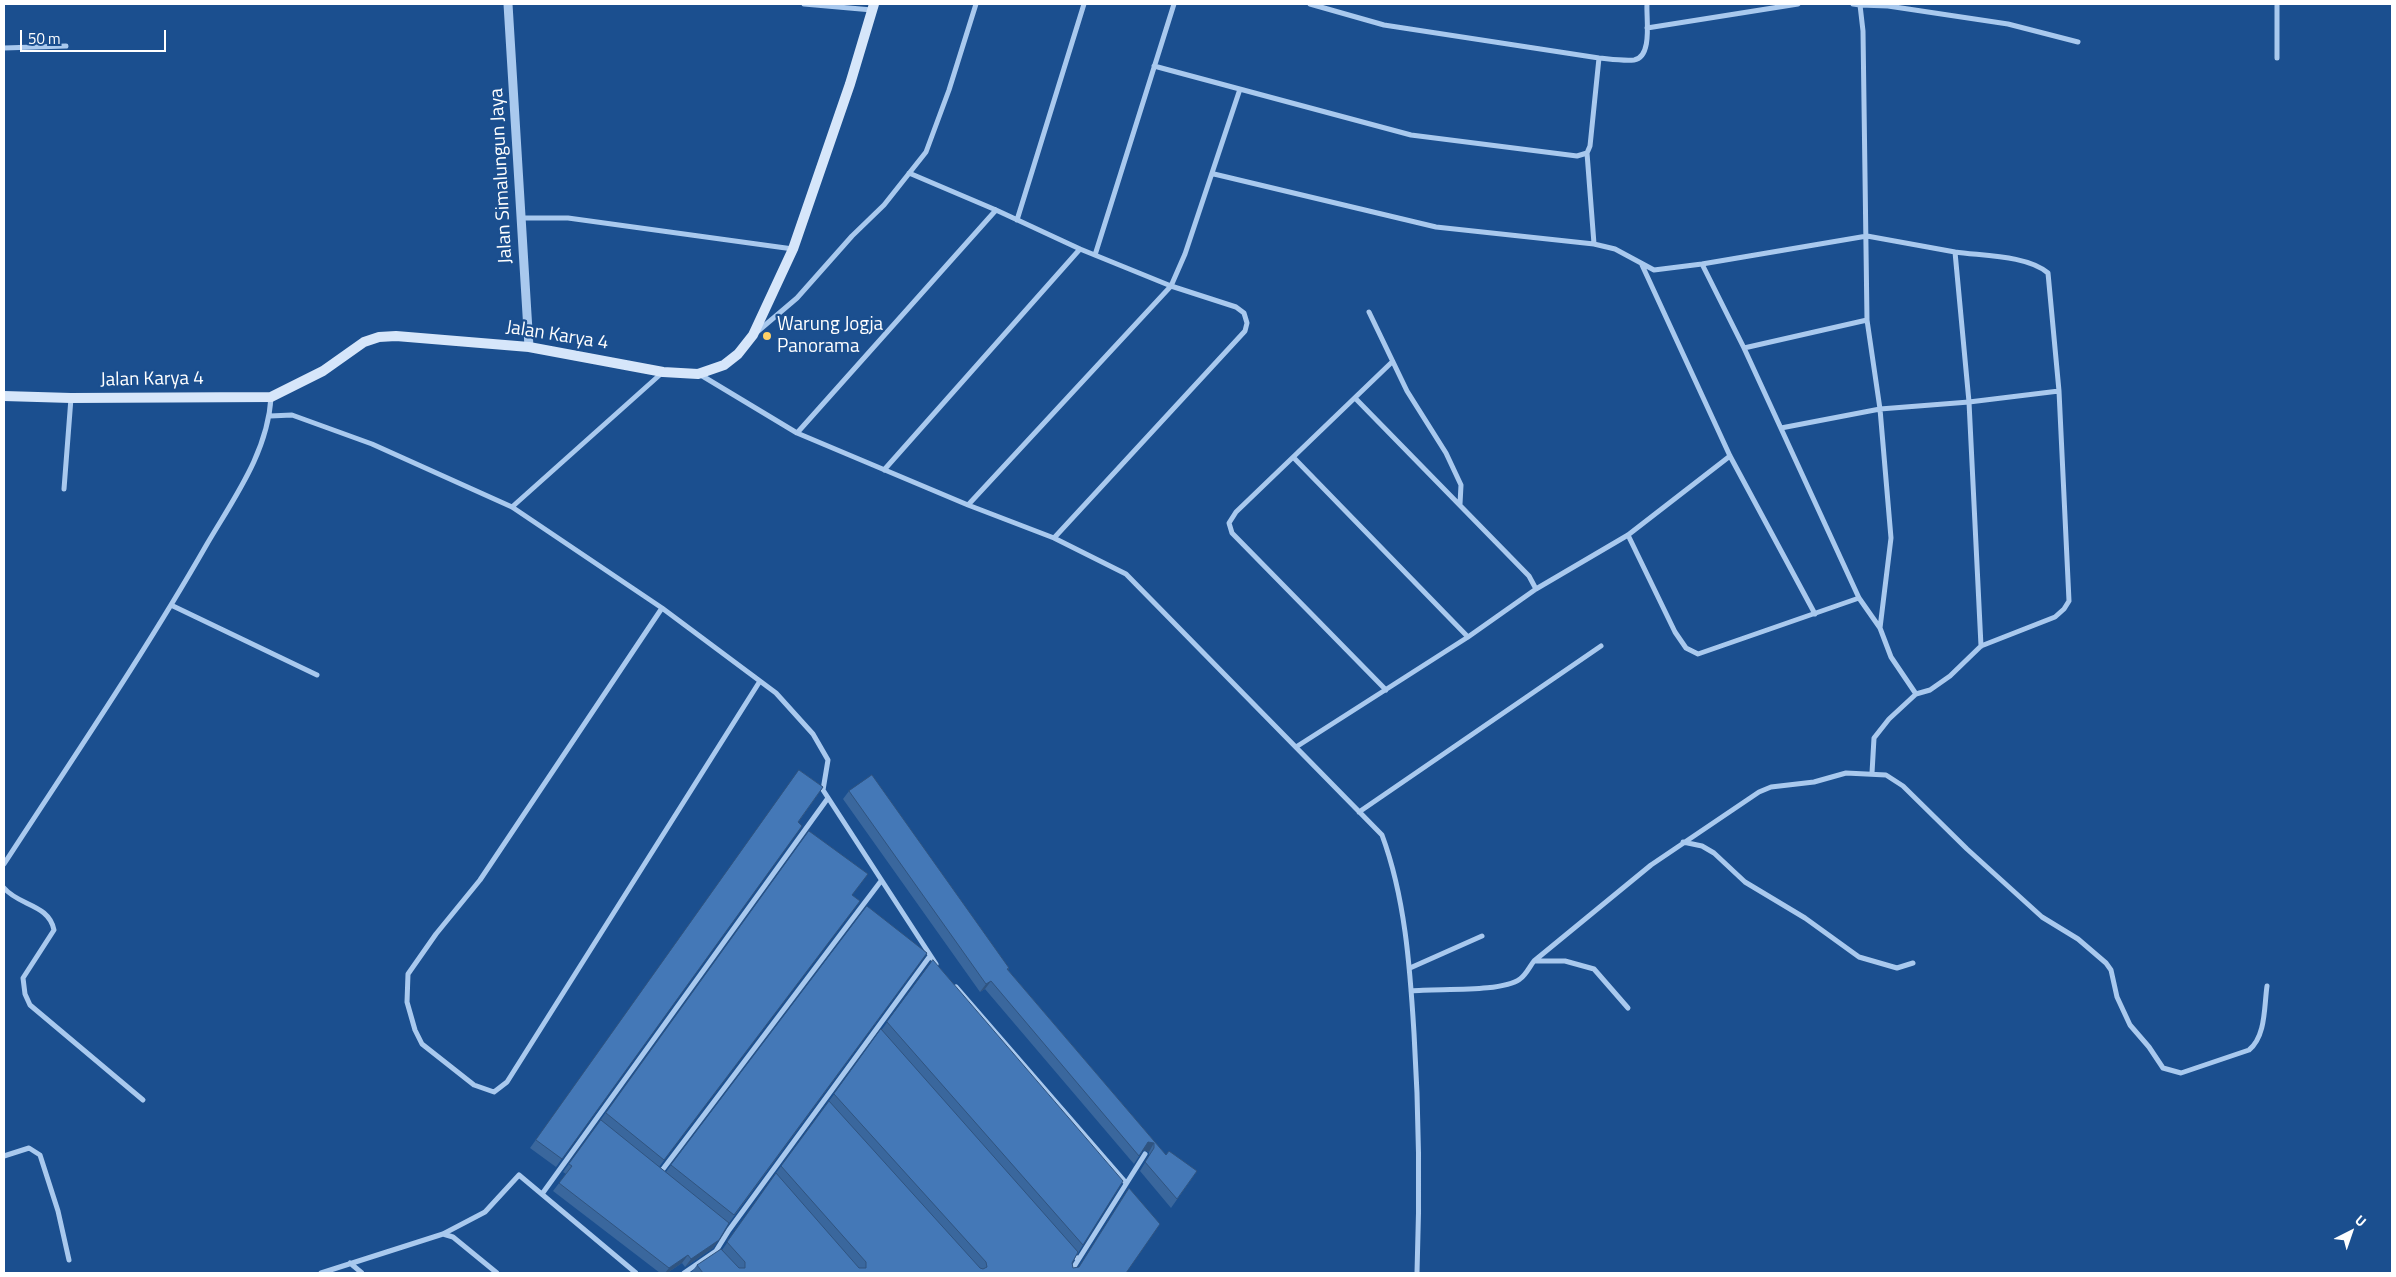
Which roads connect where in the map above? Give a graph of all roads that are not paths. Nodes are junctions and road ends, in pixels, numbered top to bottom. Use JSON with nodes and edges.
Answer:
{"nodes":[{"id":1,"x":508,"y":4,"type":"edge"},
{"id":2,"x":804,"y":4,"type":"edge"},
{"id":3,"x":976,"y":4,"type":"edge"},
{"id":4,"x":1084,"y":4,"type":"edge"},
{"id":5,"x":1174,"y":4,"type":"edge"},
{"id":6,"x":1310,"y":4,"type":"edge"},
{"id":7,"x":1647,"y":4,"type":"edge"},
{"id":8,"x":1743,"y":4,"type":"edge"},
{"id":9,"x":1798,"y":4,"type":"edge"},
{"id":10,"x":1853,"y":4,"type":"edge"},
{"id":11,"x":2277,"y":4,"type":"edge"},
{"id":12,"x":1860,"y":5,"type":"edge"},
{"id":13,"x":873,"y":7,"type":"edge"},
{"id":14,"x":1742,"y":12,"type":"junction"},
{"id":15,"x":1647,"y":28,"type":"junction"},
{"id":16,"x":2078,"y":42,"type":"dead end"},
{"id":17,"x":66,"y":46,"type":"dead end"},
{"id":18,"x":4,"y":48,"type":"edge"},
{"id":19,"x":1599,"y":58,"type":"junction"},
{"id":20,"x":2277,"y":58,"type":"dead end"},
{"id":21,"x":1154,"y":66,"type":"junction"},
{"id":22,"x":1240,"y":89,"type":"junction"},
{"id":23,"x":1586,"y":153,"type":"junction"},
{"id":24,"x":910,"y":173,"type":"junction"},
{"id":25,"x":1214,"y":174,"type":"junction"},
{"id":26,"x":996,"y":210,"type":"junction"},
{"id":27,"x":521,"y":218,"type":"junction"},
{"id":28,"x":1018,"y":220,"type":"junction"},
{"id":29,"x":1867,"y":236,"type":"junction"},
{"id":30,"x":1594,"y":244,"type":"junction"},
{"id":31,"x":793,"y":249,"type":"junction"},
{"id":32,"x":1080,"y":250,"type":"junction"},
{"id":33,"x":1955,"y":252,"type":"junction"},
{"id":34,"x":1095,"y":255,"type":"junction"},
{"id":35,"x":1702,"y":264,"type":"junction"},
{"id":36,"x":1642,"y":265,"type":"junction"},
{"id":37,"x":1171,"y":286,"type":"junction"},
{"id":38,"x":1369,"y":312,"type":"dead end"},
{"id":39,"x":1867,"y":320,"type":"junction"},
{"id":40,"x":753,"y":336,"type":"junction"},
{"id":41,"x":529,"y":347,"type":"junction"},
{"id":42,"x":1744,"y":348,"type":"junction"},
{"id":43,"x":1392,"y":362,"type":"junction"},
{"id":44,"x":663,"y":372,"type":"junction"},
{"id":45,"x":698,"y":374,"type":"junction"},
{"id":46,"x":2059,"y":391,"type":"junction"},
{"id":47,"x":4,"y":396,"type":"edge"},
{"id":48,"x":271,"y":397,"type":"junction"},
{"id":49,"x":70,"y":398,"type":"junction"},
{"id":50,"x":1356,"y":398,"type":"junction"},
{"id":51,"x":1969,"y":402,"type":"junction"},
{"id":52,"x":1880,"y":410,"type":"junction"},
{"id":53,"x":270,"y":416,"type":"junction"},
{"id":54,"x":1781,"y":428,"type":"junction"},
{"id":55,"x":797,"y":433,"type":"junction"},
{"id":56,"x":1730,"y":456,"type":"junction"},
{"id":57,"x":1294,"y":458,"type":"junction"},
{"id":58,"x":884,"y":470,"type":"junction"},
{"id":59,"x":64,"y":489,"type":"dead end"},
{"id":60,"x":1460,"y":504,"type":"junction"},
{"id":61,"x":968,"y":505,"type":"junction"},
{"id":62,"x":512,"y":507,"type":"junction"},
{"id":63,"x":1628,"y":535,"type":"junction"},
{"id":64,"x":1054,"y":538,"type":"junction"},
{"id":65,"x":1536,"y":589,"type":"junction"},
{"id":66,"x":1859,"y":598,"type":"junction"},
{"id":67,"x":172,"y":606,"type":"junction"},
{"id":68,"x":662,"y":608,"type":"junction"},
{"id":69,"x":1815,"y":614,"type":"junction"},
{"id":70,"x":1880,"y":628,"type":"junction"},
{"id":71,"x":1468,"y":637,"type":"junction"},
{"id":72,"x":1601,"y":646,"type":"dead end"},
{"id":73,"x":1981,"y":646,"type":"junction"},
{"id":74,"x":317,"y":675,"type":"dead end"},
{"id":75,"x":760,"y":681,"type":"junction"},
{"id":76,"x":1386,"y":690,"type":"junction"},
{"id":77,"x":1916,"y":694,"type":"junction"},
{"id":78,"x":1296,"y":747,"type":"junction"},
{"id":79,"x":1872,"y":773,"type":"junction"},
{"id":80,"x":828,"y":798,"type":"junction"},
{"id":81,"x":1359,"y":812,"type":"junction"},
{"id":82,"x":1683,"y":842,"type":"junction"},
{"id":83,"x":4,"y":864,"type":"edge"},
{"id":84,"x":881,"y":881,"type":"junction"},
{"id":85,"x":4,"y":888,"type":"edge"},
{"id":86,"x":1482,"y":936,"type":"dead end"},
{"id":87,"x":930,"y":956,"type":"junction"},
{"id":88,"x":1534,"y":961,"type":"junction"},
{"id":89,"x":1913,"y":962,"type":"dead end"},
{"id":90,"x":1410,"y":968,"type":"junction"},
{"id":91,"x":942,"y":971,"type":"edge"},
{"id":92,"x":949,"y":978,"type":"edge"},
{"id":93,"x":2267,"y":986,"type":"dead end"},
{"id":94,"x":1411,"y":991,"type":"junction"},
{"id":95,"x":1628,"y":1008,"type":"dead end"},
{"id":96,"x":876,"y":1030,"type":"junction"},
{"id":97,"x":882,"y":1037,"type":"edge"},
{"id":98,"x":143,"y":1100,"type":"dead end"},
{"id":99,"x":822,"y":1102,"type":"junction"},
{"id":100,"x":829,"y":1110,"type":"edge"},
{"id":101,"x":594,"y":1122,"type":"junction"},
{"id":102,"x":601,"y":1128,"type":"edge"},
{"id":103,"x":1145,"y":1154,"type":"edge"},
{"id":104,"x":4,"y":1156,"type":"edge"},
{"id":105,"x":652,"y":1168,"type":"edge"},
{"id":106,"x":659,"y":1174,"type":"junction"},
{"id":107,"x":770,"y":1174,"type":"junction"},
{"id":108,"x":667,"y":1180,"type":"edge"},
{"id":109,"x":776,"y":1181,"type":"edge"},
{"id":110,"x":1126,"y":1183,"type":"junction"},
{"id":111,"x":542,"y":1194,"type":"junction"},
{"id":112,"x":721,"y":1224,"type":"edge"},
{"id":113,"x":729,"y":1230,"type":"junction"},
{"id":114,"x":442,"y":1234,"type":"junction"},
{"id":115,"x":1065,"y":1245,"type":"edge"},
{"id":116,"x":716,"y":1251,"type":"junction"},
{"id":117,"x":723,"y":1258,"type":"edge"},
{"id":118,"x":69,"y":1260,"type":"dead end"},
{"id":119,"x":1078,"y":1260,"type":"junction"},
{"id":120,"x":350,"y":1263,"type":"junction"},
{"id":121,"x":321,"y":1273,"type":"edge"},
{"id":122,"x":362,"y":1273,"type":"edge"},
{"id":123,"x":497,"y":1273,"type":"edge"},
{"id":124,"x":636,"y":1273,"type":"edge"},
{"id":125,"x":684,"y":1273,"type":"edge"},
{"id":126,"x":1070,"y":1273,"type":"edge"},
{"id":127,"x":1417,"y":1273,"type":"edge"}],
"edges":[{"from":1,"to":27,"type":"street","name":"Jalan Simalungun Jaya"},
{"from":2,"to":13,"type":"street"},
{"from":3,"to":24,"type":"street"},
{"from":4,"to":28,"type":"street"},
{"from":5,"to":21,"type":"street"},
{"from":6,"to":19,"type":"street"},
{"from":7,"to":15,"type":"street"},
{"from":8,"to":14,"type":"street"},
{"from":9,"to":14,"type":"street"},
{"from":10,"to":12,"type":"street"},
{"from":11,"to":20,"type":"street"},
{"from":12,"to":16,"type":"street"},
{"from":12,"to":29,"type":"street"},
{"from":13,"to":31,"type":"main road","name":"Jalan Karya 4"},
{"from":14,"to":15,"type":"street"},
{"from":15,"to":19,"type":"street"},
{"from":17,"to":18,"type":"street"},
{"from":19,"to":23,"type":"street"},
{"from":21,"to":22,"type":"street"},
{"from":21,"to":34,"type":"street"},
{"from":22,"to":23,"type":"street"},
{"from":22,"to":25,"type":"street"},
{"from":23,"to":30,"type":"street"},
{"from":24,"to":26,"type":"street"},
{"from":24,"to":40,"type":"street"},
{"from":25,"to":30,"type":"street"},
{"from":25,"to":37,"type":"street"},
{"from":26,"to":28,"type":"street"},
{"from":26,"to":55,"type":"street"},
{"from":27,"to":31,"type":"street"},
{"from":27,"to":41,"type":"street","name":"Jalan Simalungun Jaya"},
{"from":28,"to":32,"type":"street"},
{"from":29,"to":33,"type":"street"},
{"from":29,"to":35,"type":"street"},
{"from":29,"to":39,"type":"street"},
{"from":30,"to":36,"type":"street"},
{"from":31,"to":40,"type":"main road","name":"Jalan Karya 4"},
{"from":32,"to":34,"type":"street"},
{"from":32,"to":58,"type":"street"},
{"from":33,"to":46,"type":"street"},
{"from":33,"to":51,"type":"street"},
{"from":34,"to":37,"type":"street"},
{"from":35,"to":36,"type":"street"},
{"from":35,"to":42,"type":"street"},
{"from":36,"to":56,"type":"street"},
{"from":37,"to":61,"type":"street"},
{"from":37,"to":64,"type":"street"},
{"from":38,"to":43,"type":"street"},
{"from":39,"to":42,"type":"street"},
{"from":39,"to":52,"type":"street"},
{"from":40,"to":45,"type":"main road","name":"Jalan Karya 4"},
{"from":41,"to":44,"type":"main road","name":"Jalan Karya 4"},
{"from":41,"to":48,"type":"main road","name":"Jalan Karya 4"},
{"from":42,"to":54,"type":"street"},
{"from":43,"to":50,"type":"street"},
{"from":43,"to":60,"type":"street"},
{"from":44,"to":45,"type":"main road","name":"Jalan Karya 4"},
{"from":44,"to":62,"type":"street"},
{"from":45,"to":55,"type":"street"},
{"from":46,"to":51,"type":"street"},
{"from":46,"to":73,"type":"street"},
{"from":47,"to":49,"type":"main road","name":"Jalan Karya 4"},
{"from":48,"to":49,"type":"main road","name":"Jalan Karya 4"},
{"from":48,"to":53,"type":"street"},
{"from":49,"to":59,"type":"street"},
{"from":50,"to":57,"type":"street"},
{"from":50,"to":60,"type":"street"},
{"from":51,"to":52,"type":"street"},
{"from":51,"to":73,"type":"street"},
{"from":52,"to":54,"type":"street"},
{"from":52,"to":70,"type":"street"},
{"from":53,"to":62,"type":"street"},
{"from":53,"to":67,"type":"street"},
{"from":54,"to":66,"type":"street"},
{"from":55,"to":58,"type":"street"},
{"from":56,"to":63,"type":"street"},
{"from":56,"to":69,"type":"street"},
{"from":57,"to":71,"type":"street"},
{"from":57,"to":76,"type":"street"},
{"from":58,"to":61,"type":"street"},
{"from":60,"to":65,"type":"street"},
{"from":61,"to":64,"type":"street"},
{"from":62,"to":68,"type":"street"},
{"from":63,"to":65,"type":"street"},
{"from":63,"to":69,"type":"street"},
{"from":64,"to":78,"type":"street"},
{"from":65,"to":71,"type":"street"},
{"from":66,"to":69,"type":"street"},
{"from":66,"to":70,"type":"street"},
{"from":67,"to":74,"type":"street"},
{"from":67,"to":83,"type":"street"},
{"from":68,"to":75,"type":"street"},
{"from":68,"to":75,"type":"street"},
{"from":70,"to":77,"type":"street"},
{"from":71,"to":76,"type":"street"},
{"from":72,"to":81,"type":"street"},
{"from":73,"to":77,"type":"street"},
{"from":75,"to":80,"type":"street"},
{"from":76,"to":78,"type":"street"},
{"from":77,"to":79,"type":"street"},
{"from":78,"to":81,"type":"street"},
{"from":79,"to":82,"type":"street"},
{"from":79,"to":93,"type":"street"},
{"from":80,"to":84,"type":"street"},
{"from":80,"to":101,"type":"street"},
{"from":81,"to":90,"type":"street"},
{"from":82,"to":88,"type":"street"},
{"from":82,"to":89,"type":"street"},
{"from":84,"to":87,"type":"street"},
{"from":84,"to":106,"type":"street"},
{"from":85,"to":98,"type":"street"},
{"from":86,"to":90,"type":"street"},
{"from":87,"to":91,"type":"street"},
{"from":87,"to":96,"type":"street"},
{"from":88,"to":94,"type":"street"},
{"from":88,"to":95,"type":"street"},
{"from":90,"to":94,"type":"street"},
{"from":92,"to":110,"type":"street"},
{"from":94,"to":127,"type":"street"},
{"from":96,"to":97,"type":"street"},
{"from":96,"to":99,"type":"street"},
{"from":99,"to":100,"type":"street"},
{"from":99,"to":107,"type":"street"},
{"from":101,"to":102,"type":"street"},
{"from":101,"to":111,"type":"street"},
{"from":103,"to":110,"type":"street"},
{"from":104,"to":118,"type":"street"},
{"from":105,"to":106,"type":"street"},
{"from":106,"to":108,"type":"street"},
{"from":107,"to":109,"type":"street"},
{"from":107,"to":113,"type":"street"},
{"from":110,"to":119,"type":"street"},
{"from":111,"to":114,"type":"street"},
{"from":111,"to":124,"type":"street"},
{"from":112,"to":113,"type":"street"},
{"from":113,"to":116,"type":"street"},
{"from":114,"to":120,"type":"street"},
{"from":114,"to":123,"type":"street"},
{"from":115,"to":119,"type":"street"},
{"from":116,"to":117,"type":"street"},
{"from":116,"to":125,"type":"street"},
{"from":119,"to":126,"type":"street"},
{"from":120,"to":121,"type":"street"},
{"from":120,"to":122,"type":"street"}]}
